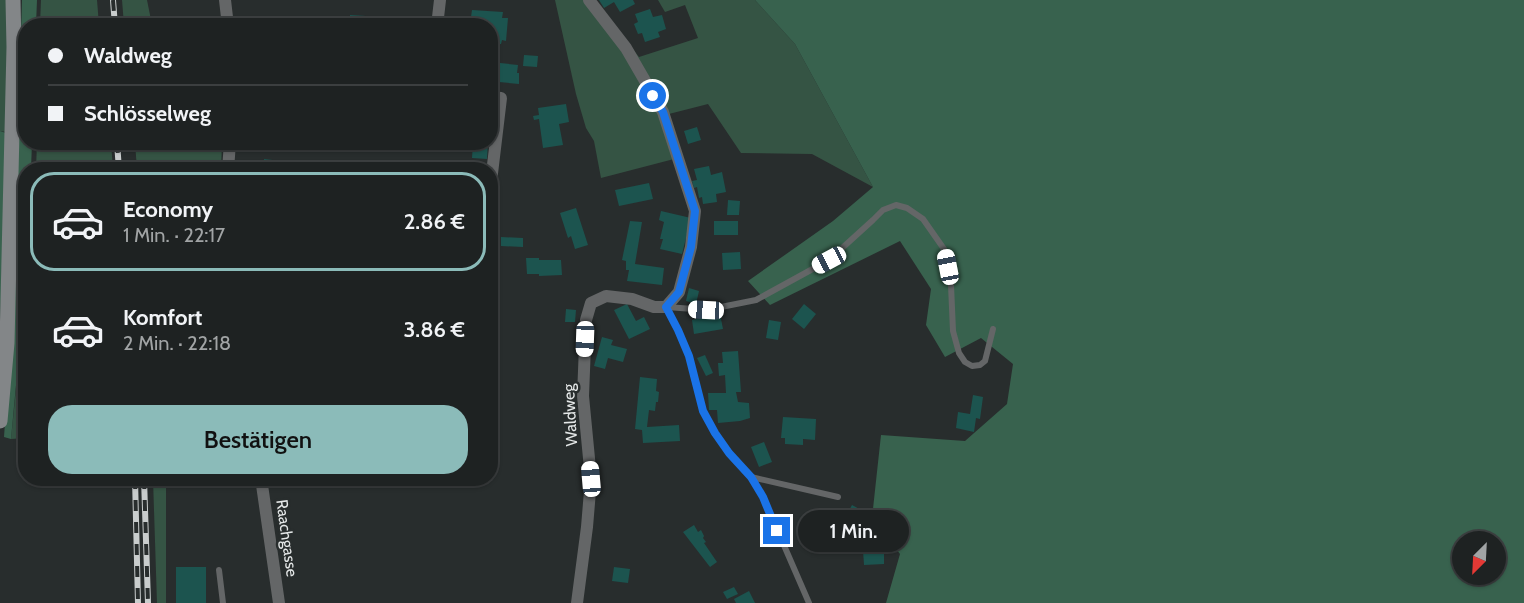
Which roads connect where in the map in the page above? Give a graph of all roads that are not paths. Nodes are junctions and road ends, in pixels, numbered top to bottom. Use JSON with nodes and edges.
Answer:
{"nodes":[{"id":1,"x":13,"y":0,"type":"edge"},
{"id":2,"x":225,"y":0,"type":"edge"},
{"id":3,"x":440,"y":0,"type":"edge"},
{"id":4,"x":589,"y":0,"type":"edge"},
{"id":5,"x":227,"y":18,"type":"edge"},
{"id":6,"x":438,"y":18,"type":"edge"},
{"id":7,"x":666,"y":307,"type":"junction"},
{"id":8,"x":993,"y":329,"type":"dead end"},
{"id":9,"x":0,"y":421,"type":"edge"},
{"id":10,"x":751,"y":477,"type":"junction"},
{"id":11,"x":262,"y":486,"type":"edge"},
{"id":12,"x":838,"y":497,"type":"dead end"},
{"id":13,"x":219,"y":570,"type":"dead end"},
{"id":14,"x":223,"y":603,"type":"edge"},
{"id":15,"x":279,"y":603,"type":"edge"},
{"id":16,"x":577,"y":603,"type":"edge"},
{"id":17,"x":809,"y":603,"type":"edge"}],
"edges":[{"from":1,"to":9,"type":"main road"},
{"from":2,"to":5,"type":"street"},
{"from":3,"to":6,"type":"street"},
{"from":4,"to":7,"type":"street"},
{"from":7,"to":8,"type":"lane","name":"Waldweg"},
{"from":7,"to":10,"type":"lane"},
{"from":7,"to":16,"type":"street","name":"Waldweg"},
{"from":10,"to":12,"type":"lane"},
{"from":10,"to":17,"type":"lane"},
{"from":11,"to":15,"type":"street","name":"Raachgasse"},
{"from":13,"to":14,"type":"lane"}]}
